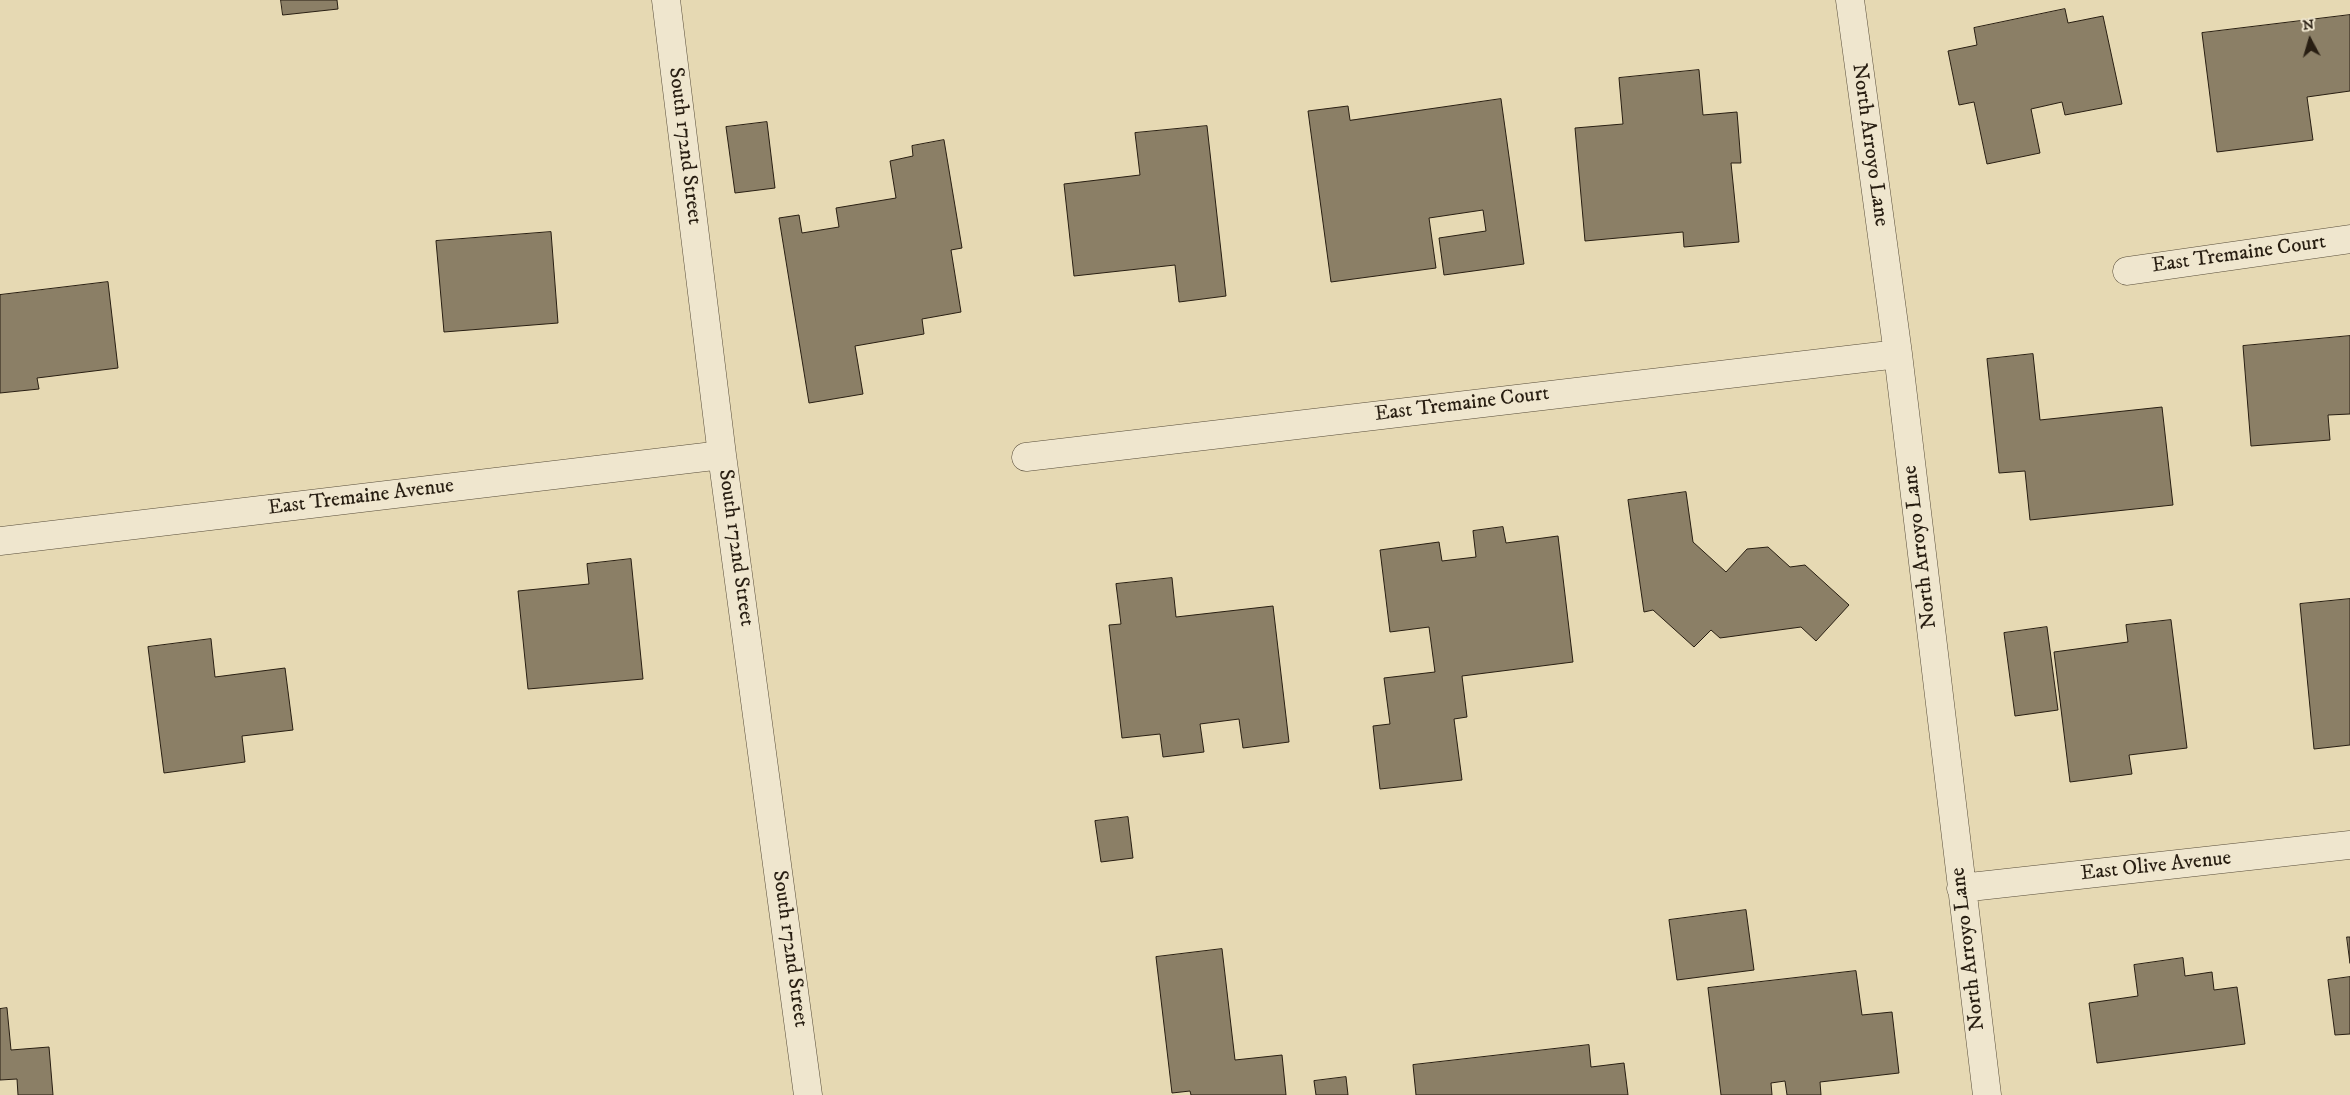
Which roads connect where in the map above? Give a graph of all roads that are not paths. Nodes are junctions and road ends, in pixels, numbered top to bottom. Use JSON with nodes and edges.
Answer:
{"nodes":[{"id":1,"x":666,"y":0,"type":"edge"},
{"id":2,"x":1850,"y":0,"type":"edge"},
{"id":3,"x":2350,"y":239,"type":"edge"},
{"id":4,"x":2127,"y":272,"type":"dead end"},
{"id":5,"x":1898,"y":354,"type":"junction"},
{"id":6,"x":722,"y":455,"type":"junction"},
{"id":7,"x":1026,"y":457,"type":"dead end"},
{"id":8,"x":0,"y":541,"type":"edge"},
{"id":9,"x":2350,"y":845,"type":"edge"},
{"id":10,"x":1961,"y":888,"type":"junction"},
{"id":11,"x":808,"y":1095,"type":"edge"},
{"id":12,"x":1987,"y":1095,"type":"edge"}],
"edges":[{"from":1,"to":6,"type":"street","name":"South 172nd Street"},
{"from":2,"to":5,"type":"street","name":"North Arroyo Lane"},
{"from":3,"to":4,"type":"street","name":"East Tremaine Court"},
{"from":5,"to":7,"type":"street","name":"East Tremaine Court"},
{"from":5,"to":10,"type":"street","name":"North Arroyo Lane"},
{"from":6,"to":8,"type":"street","name":"East Tremaine Avenue"},
{"from":6,"to":11,"type":"street","name":"South 172nd Street"},
{"from":9,"to":10,"type":"street","name":"East Olive Avenue"},
{"from":10,"to":12,"type":"street","name":"North Arroyo Lane"}]}
